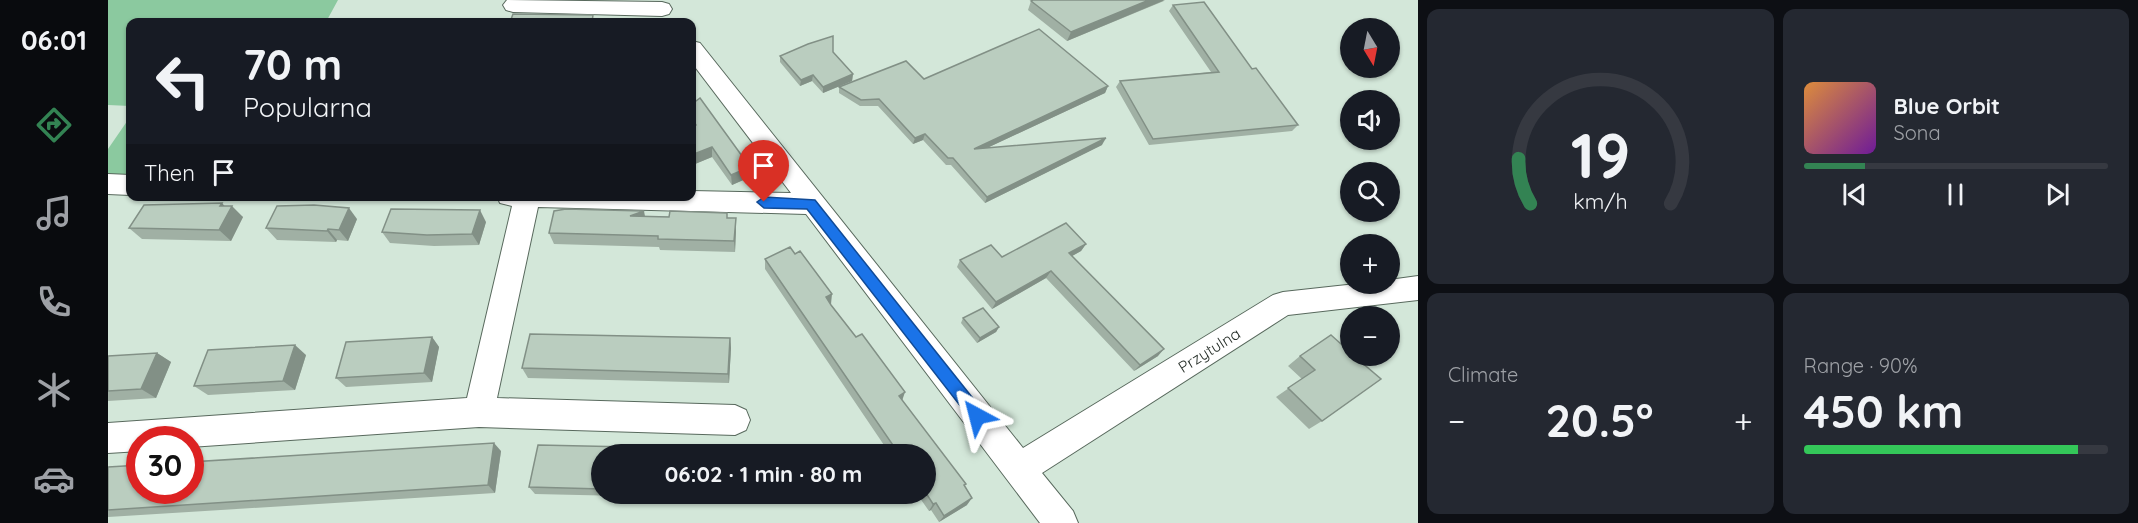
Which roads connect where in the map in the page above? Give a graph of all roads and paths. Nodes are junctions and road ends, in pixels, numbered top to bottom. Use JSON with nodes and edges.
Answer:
{"nodes":[{"id":1,"x":513,"y":5,"type":"dead end"},
{"id":2,"x":663,"y":11,"type":"edge"},
{"id":3,"x":696,"y":53,"type":"edge"},
{"id":4,"x":108,"y":184,"type":"edge"},
{"id":5,"x":126,"y":185,"type":"edge"},
{"id":6,"x":526,"y":201,"type":"edge"},
{"id":7,"x":689,"y":201,"type":"edge"},
{"id":8,"x":811,"y":204,"type":"junction"},
{"id":9,"x":1418,"y":288,"type":"edge"},
{"id":10,"x":479,"y":411,"type":"junction"},
{"id":11,"x":735,"y":420,"type":"dead end"},
{"id":12,"x":108,"y":438,"type":"edge"},
{"id":13,"x":1019,"y":469,"type":"junction"},
{"id":14,"x":1061,"y":523,"type":"edge"}],
"edges":[{"from":1,"to":2,"type":"street"},
{"from":3,"to":8,"type":"street"},
{"from":4,"to":5,"type":"street"},
{"from":6,"to":10,"type":"street"},
{"from":7,"to":8,"type":"street"},
{"from":8,"to":13,"type":"street"},
{"from":9,"to":13,"type":"street","name":"Przytulna"},
{"from":10,"to":11,"type":"street"},
{"from":10,"to":12,"type":"street"},
{"from":13,"to":14,"type":"street"}]}
